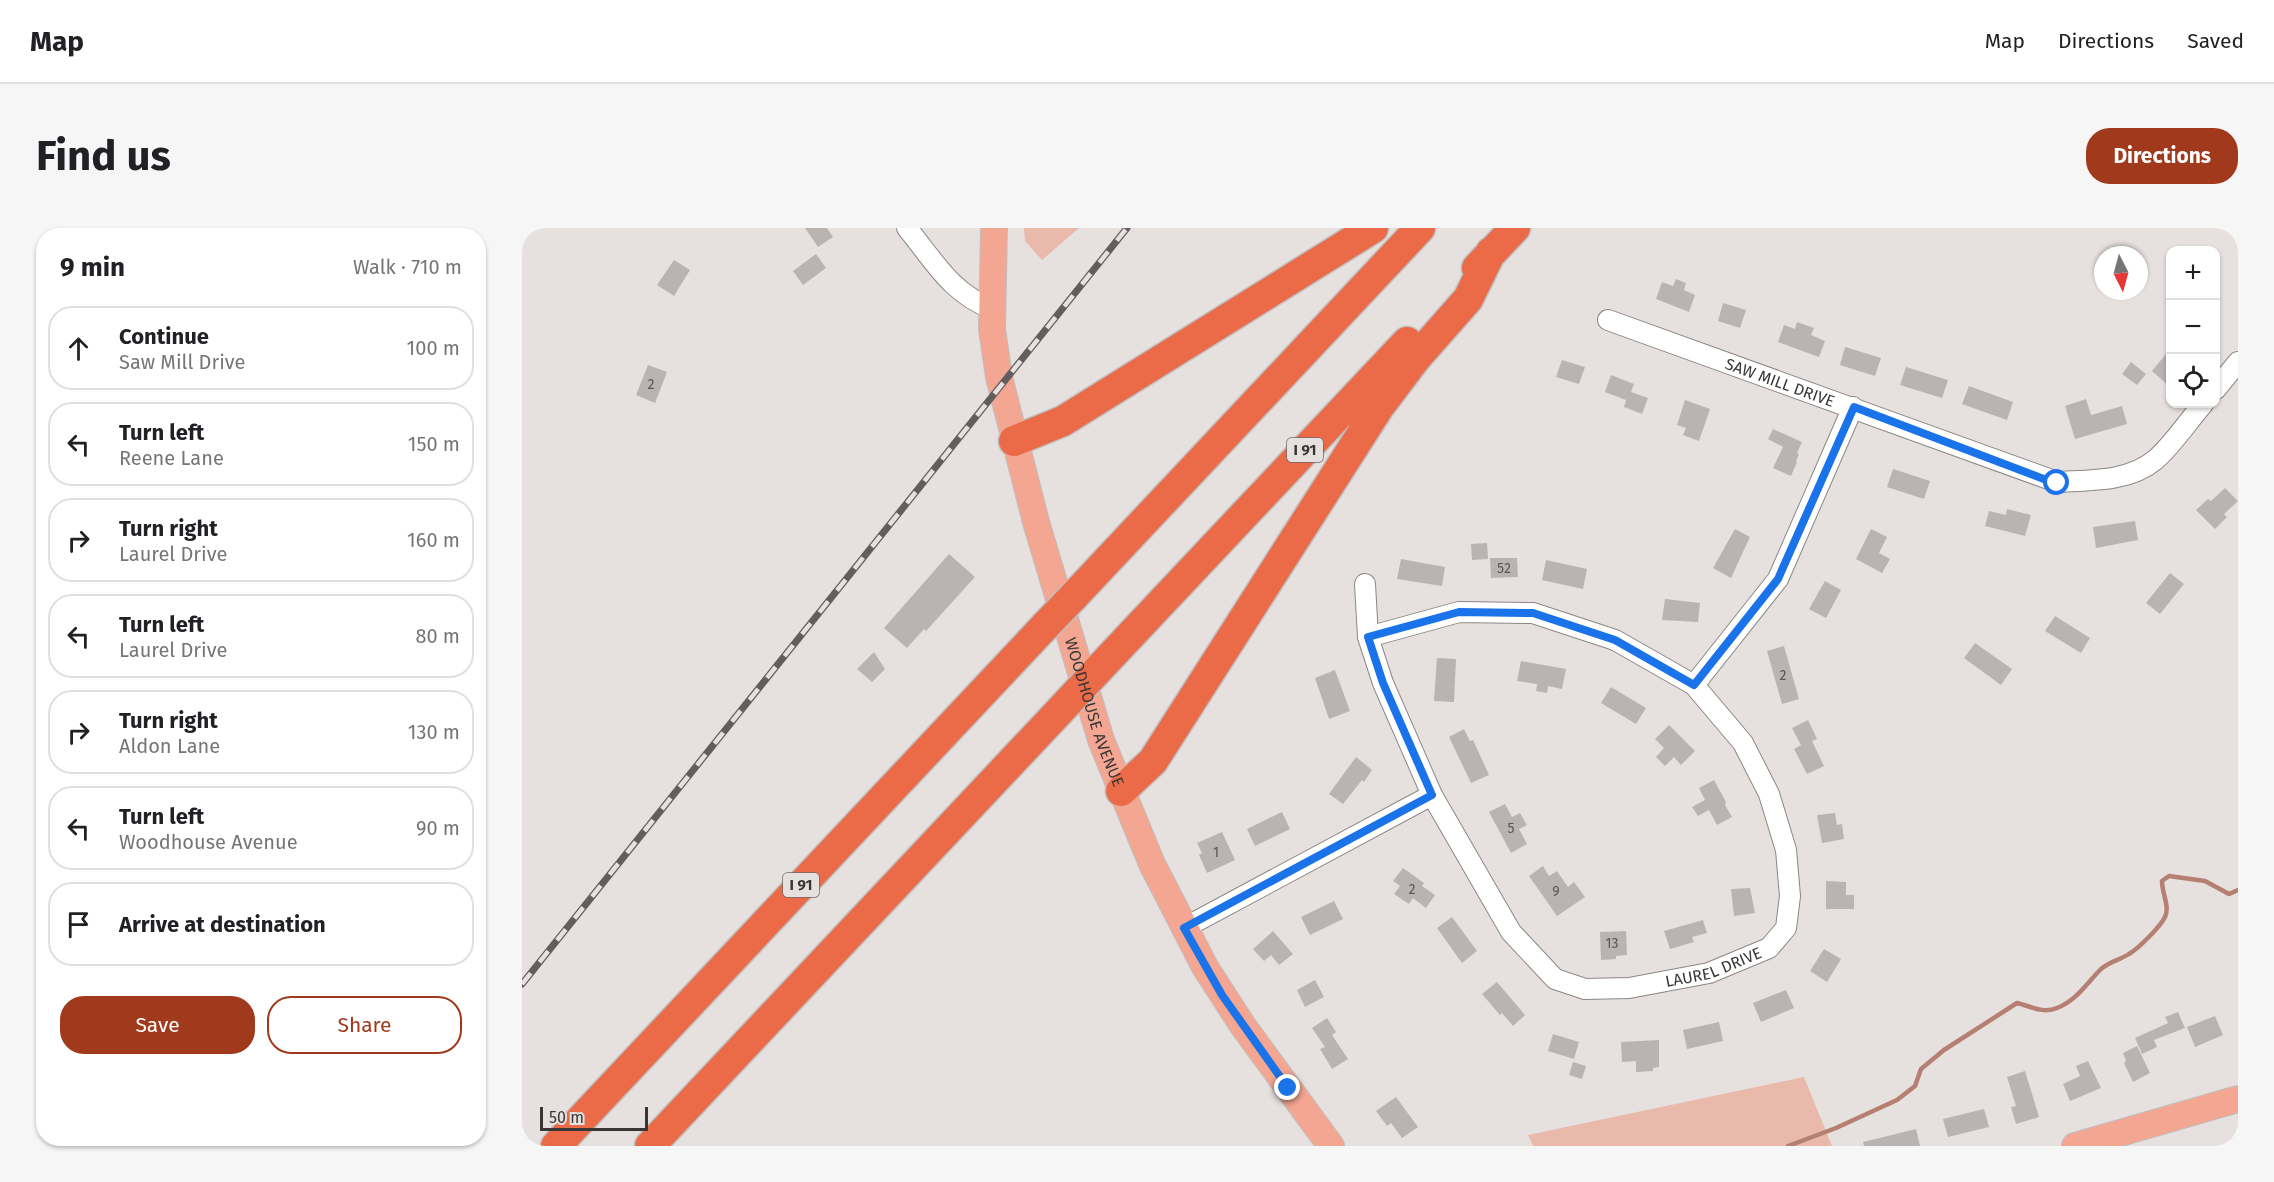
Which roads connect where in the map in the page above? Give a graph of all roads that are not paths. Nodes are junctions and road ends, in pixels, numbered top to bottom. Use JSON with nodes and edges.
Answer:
{"nodes":[{"id":1,"x":907,"y":228,"type":"edge"},
{"id":2,"x":994,"y":228,"type":"edge"},
{"id":3,"x":1373,"y":228,"type":"edge"},
{"id":4,"x":1420,"y":228,"type":"edge"},
{"id":5,"x":1515,"y":228,"type":"edge"},
{"id":6,"x":1491,"y":252,"type":"junction"},
{"id":7,"x":993,"y":309,"type":"junction"},
{"id":8,"x":1608,"y":320,"type":"dead end"},
{"id":9,"x":2238,"y":362,"type":"edge"},
{"id":10,"x":2220,"y":383,"type":"edge"},
{"id":11,"x":1854,"y":407,"type":"junction"},
{"id":12,"x":2200,"y":408,"type":"edge"},
{"id":13,"x":1014,"y":441,"type":"junction"},
{"id":14,"x":1365,"y":584,"type":"dead end"},
{"id":15,"x":1368,"y":637,"type":"junction"},
{"id":16,"x":1694,"y":685,"type":"junction"},
{"id":17,"x":1121,"y":791,"type":"junction"},
{"id":18,"x":1432,"y":795,"type":"junction"},
{"id":19,"x":1184,"y":928,"type":"junction"},
{"id":20,"x":2238,"y":1099,"type":"edge"},
{"id":21,"x":556,"y":1146,"type":"edge"},
{"id":22,"x":650,"y":1146,"type":"edge"},
{"id":23,"x":1331,"y":1146,"type":"edge"},
{"id":24,"x":2075,"y":1146,"type":"edge"}],
"edges":[{"from":1,"to":7,"type":"street"},
{"from":2,"to":7,"type":"main road","name":"WOODHOUSE AVENUE"},
{"from":3,"to":13,"type":"highway"},
{"from":4,"to":21,"type":"highway","number":"I 91","bridge":true},
{"from":5,"to":6,"type":"highway","number":"I 91"},
{"from":6,"to":17,"type":"highway"},
{"from":6,"to":22,"type":"highway","number":"I 91","bridge":true},
{"from":7,"to":13,"type":"main road","name":"WOODHOUSE AVENUE"},
{"from":8,"to":11,"type":"street","name":"SAW MILL DRIVE"},
{"from":9,"to":10,"type":"street"},
{"from":11,"to":12,"type":"street","name":"SAW MILL DRIVE"},
{"from":11,"to":16,"type":"street"},
{"from":13,"to":17,"type":"main road","name":"WOODHOUSE AVENUE"},
{"from":14,"to":15,"type":"street","name":"LAUREL DRIVE"},
{"from":15,"to":16,"type":"street","name":"LAUREL DRIVE"},
{"from":15,"to":18,"type":"street","name":"LAUREL DRIVE"},
{"from":16,"to":18,"type":"street","name":"LAUREL DRIVE"},
{"from":17,"to":19,"type":"main road","name":"WOODHOUSE AVENUE"},
{"from":18,"to":19,"type":"street"},
{"from":19,"to":23,"type":"main road","name":"WOODHOUSE AVENUE"},
{"from":20,"to":24,"type":"main road"}]}
